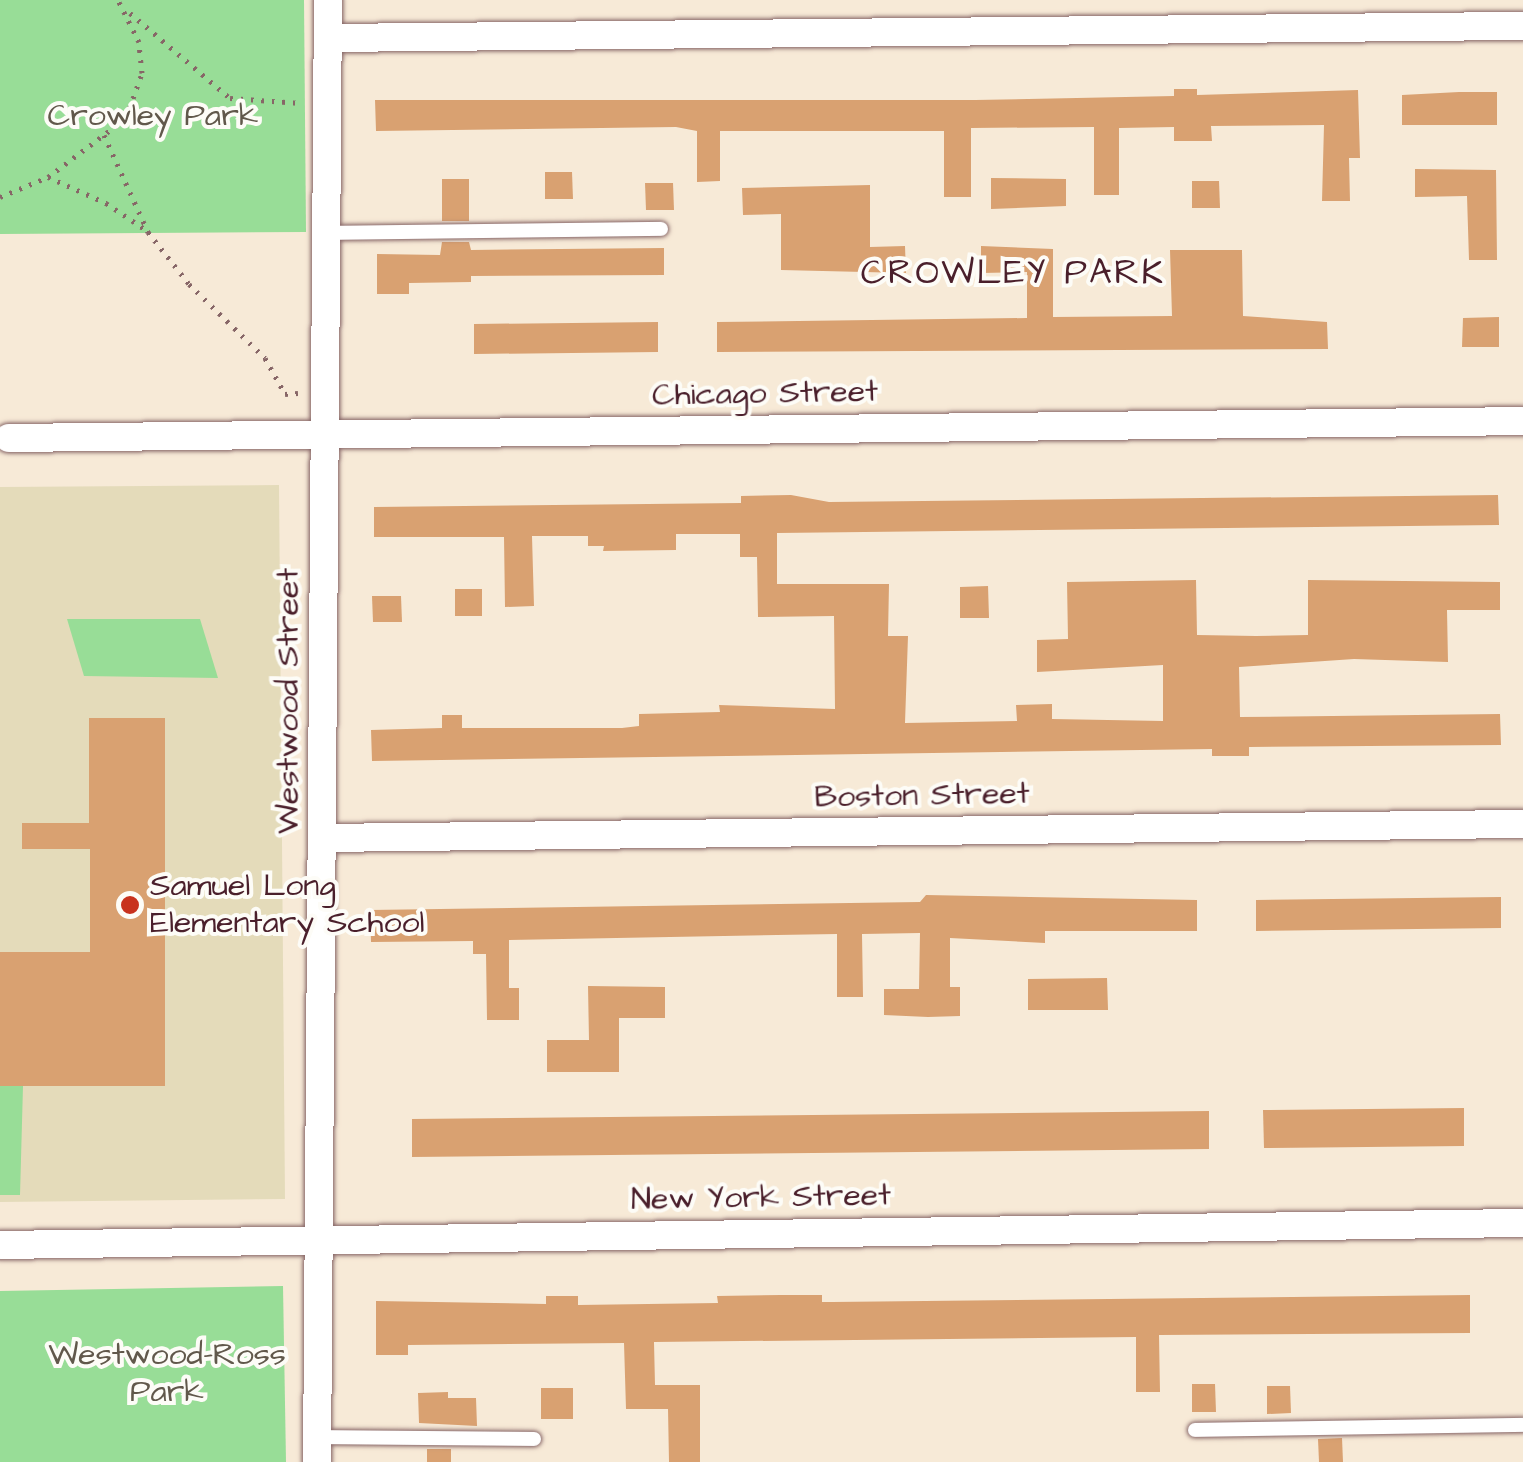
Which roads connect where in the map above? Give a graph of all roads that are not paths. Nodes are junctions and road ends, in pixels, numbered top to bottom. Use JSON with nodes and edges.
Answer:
{"nodes":[{"id":1,"x":328,"y":0,"type":"edge"},
{"id":2,"x":1519,"y":0,"type":"edge"},
{"id":3,"x":1523,"y":24,"type":"edge"},
{"id":4,"x":329,"y":38,"type":"junction"},
{"id":5,"x":661,"y":229,"type":"dead end"},
{"id":6,"x":328,"y":233,"type":"junction"},
{"id":7,"x":1523,"y":421,"type":"edge"},
{"id":8,"x":326,"y":434,"type":"junction"},
{"id":9,"x":9,"y":438,"type":"dead end"},
{"id":10,"x":1523,"y":824,"type":"edge"},
{"id":11,"x":322,"y":838,"type":"junction"},
{"id":12,"x":1523,"y":1224,"type":"edge"},
{"id":13,"x":318,"y":1240,"type":"junction"},
{"id":14,"x":0,"y":1246,"type":"edge"},
{"id":15,"x":1523,"y":1425,"type":"edge"},
{"id":16,"x":1195,"y":1430,"type":"dead end"},
{"id":17,"x":534,"y":1439,"type":"dead end"},
{"id":18,"x":317,"y":1450,"type":"edge"}],
"edges":[{"from":1,"to":4,"type":"street","name":"Westwood Street"},
{"from":2,"to":3,"type":"street"},
{"from":3,"to":4,"type":"street"},
{"from":4,"to":6,"type":"street","name":"Westwood Street"},
{"from":5,"to":6,"type":"lane"},
{"from":6,"to":8,"type":"street","name":"Westwood Street"},
{"from":7,"to":8,"type":"street","name":"Chicago Street"},
{"from":8,"to":9,"type":"street","name":"Chicago Street"},
{"from":8,"to":11,"type":"street","name":"Westwood Street"},
{"from":10,"to":11,"type":"street","name":"Boston Street"},
{"from":11,"to":13,"type":"street","name":"Westwood Street"},
{"from":12,"to":13,"type":"street","name":"New York Street"},
{"from":13,"to":14,"type":"street","name":"New York Street"},
{"from":13,"to":18,"type":"street","name":"Westwood Street"},
{"from":15,"to":16,"type":"lane"},
{"from":17,"to":18,"type":"lane"}]}
